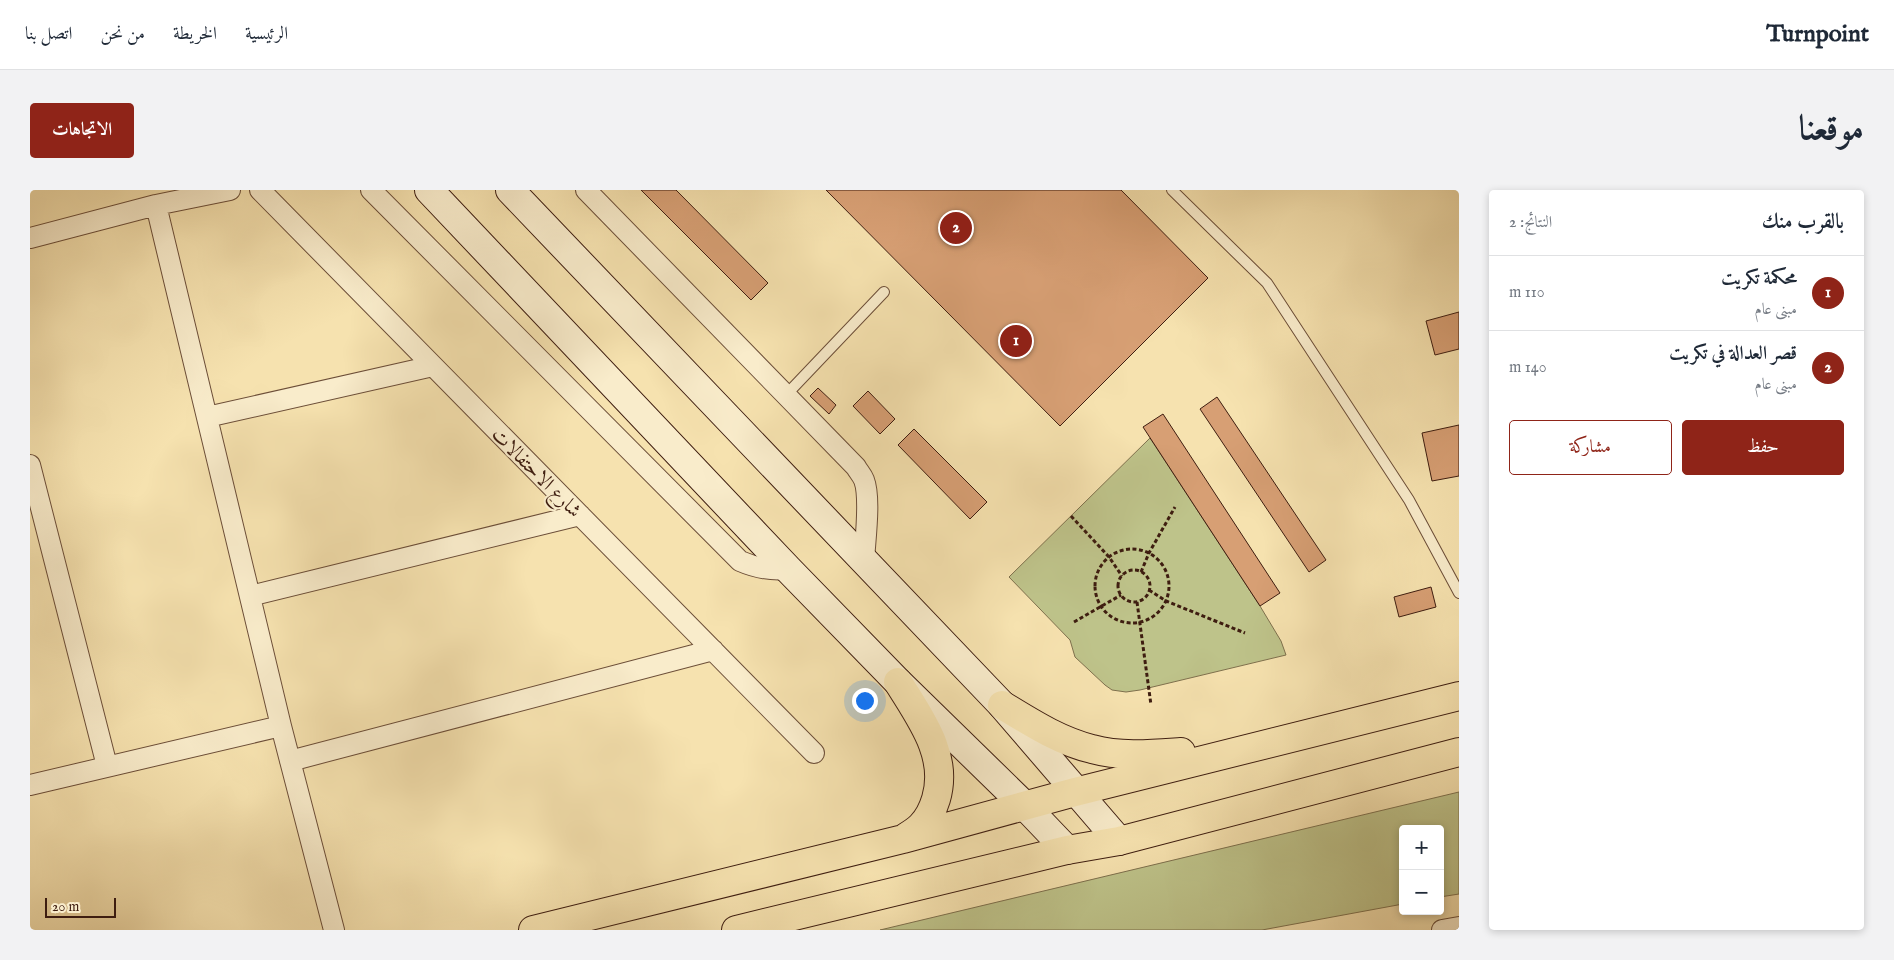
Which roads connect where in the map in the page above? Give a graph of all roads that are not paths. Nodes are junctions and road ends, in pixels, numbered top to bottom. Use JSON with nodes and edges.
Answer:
{"nodes":[{"id":1,"x":230,"y":190,"type":"edge"},
{"id":2,"x":260,"y":190,"type":"edge"},
{"id":3,"x":371,"y":190,"type":"edge"},
{"id":4,"x":429,"y":190,"type":"edge"},
{"id":5,"x":510,"y":190,"type":"edge"},
{"id":6,"x":586,"y":190,"type":"edge"},
{"id":7,"x":1172,"y":190,"type":"edge"},
{"id":8,"x":156,"y":205,"type":"junction"},
{"id":9,"x":30,"y":238,"type":"edge"},
{"id":10,"x":884,"y":292,"type":"dead end"},
{"id":11,"x":432,"y":366,"type":"junction"},
{"id":12,"x":786,"y":395,"type":"junction"},
{"id":13,"x":207,"y":417,"type":"junction"},
{"id":14,"x":30,"y":466,"type":"edge"},
{"id":15,"x":580,"y":515,"type":"junction"},
{"id":16,"x":864,"y":561,"type":"junction"},
{"id":17,"x":788,"y":569,"type":"junction"},
{"id":18,"x":1459,"y":593,"type":"edge"},
{"id":19,"x":250,"y":596,"type":"junction"},
{"id":20,"x":713,"y":650,"type":"junction"},
{"id":21,"x":898,"y":682,"type":"junction"},
{"id":22,"x":1459,"y":696,"type":"edge"},
{"id":23,"x":1002,"y":705,"type":"junction"},
{"id":24,"x":281,"y":726,"type":"junction"},
{"id":25,"x":1245,"y":749,"type":"junction"},
{"id":26,"x":1459,"y":752,"type":"edge"},
{"id":27,"x":814,"y":753,"type":"dead end"},
{"id":28,"x":290,"y":760,"type":"junction"},
{"id":29,"x":108,"y":766,"type":"junction"},
{"id":30,"x":30,"y":785,"type":"edge"},
{"id":31,"x":1075,"y":792,"type":"junction"},
{"id":32,"x":1024,"y":805,"type":"junction"},
{"id":33,"x":903,"y":840,"type":"junction"},
{"id":34,"x":1118,"y":842,"type":"junction"},
{"id":35,"x":1067,"y":850,"type":"junction"},
{"id":36,"x":1459,"y":927,"type":"edge"},
{"id":37,"x":750,"y":929,"type":"edge"},
{"id":38,"x":334,"y":930,"type":"edge"},
{"id":39,"x":533,"y":930,"type":"edge"},
{"id":40,"x":1442,"y":930,"type":"edge"}],
"edges":[{"from":1,"to":8,"type":"street"},
{"from":2,"to":11,"type":"street","name":"شارع الاحتفالات"},
{"from":3,"to":17,"type":"street"},
{"from":4,"to":17,"type":"main road"},
{"from":5,"to":16,"type":"main road"},
{"from":6,"to":12,"type":"street"},
{"from":7,"to":18,"type":"lane"},
{"from":8,"to":9,"type":"street"},
{"from":8,"to":13,"type":"street"},
{"from":10,"to":12,"type":"lane"},
{"from":11,"to":13,"type":"street"},
{"from":11,"to":15,"type":"street","name":"شارع الاحتفالات"},
{"from":12,"to":16,"type":"street"},
{"from":13,"to":19,"type":"street"},
{"from":14,"to":29,"type":"street"},
{"from":15,"to":19,"type":"street"},
{"from":15,"to":20,"type":"street","name":"شارع الاحتفالات"},
{"from":16,"to":23,"type":"main road"},
{"from":17,"to":21,"type":"main road"},
{"from":19,"to":24,"type":"street"},
{"from":20,"to":27,"type":"street","name":"شارع الاحتفالات"},
{"from":20,"to":28,"type":"street"},
{"from":21,"to":32,"type":"main road"},
{"from":21,"to":33,"type":"main road"},
{"from":22,"to":25,"type":"main road"},
{"from":23,"to":25,"type":"main road"},
{"from":23,"to":31,"type":"main road"},
{"from":24,"to":28,"type":"street"},
{"from":24,"to":29,"type":"street"},
{"from":25,"to":31,"type":"main road"},
{"from":26,"to":34,"type":"main road"},
{"from":28,"to":38,"type":"street"},
{"from":29,"to":30,"type":"street"},
{"from":31,"to":32,"type":"main road"},
{"from":31,"to":34,"type":"main road"},
{"from":32,"to":33,"type":"main road"},
{"from":32,"to":35,"type":"main road"},
{"from":33,"to":39,"type":"main road"},
{"from":34,"to":35,"type":"main road"},
{"from":35,"to":37,"type":"main road"},
{"from":36,"to":40,"type":"street"}]}
